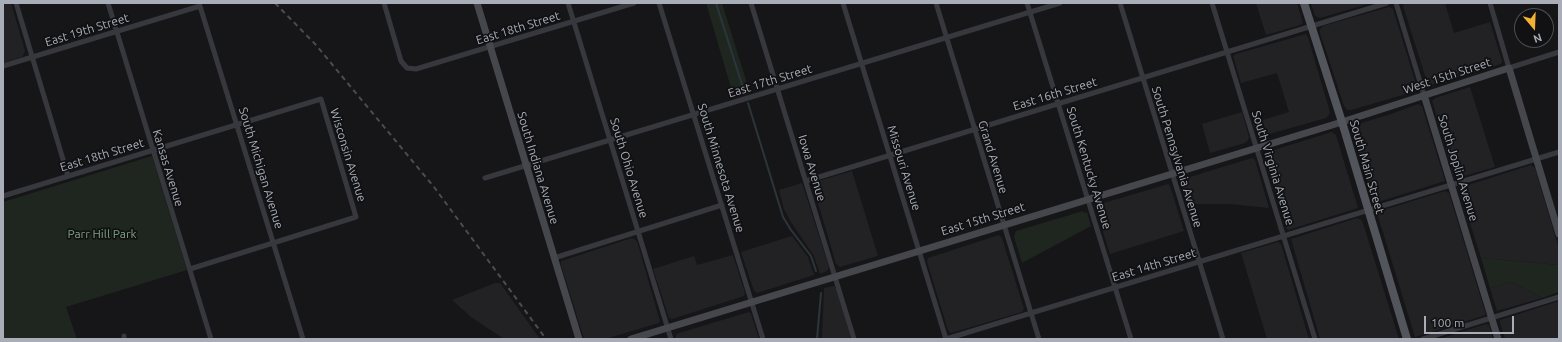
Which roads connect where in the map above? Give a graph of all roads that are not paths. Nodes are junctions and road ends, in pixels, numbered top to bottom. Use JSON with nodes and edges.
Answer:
{"nodes":[{"id":1,"x":16,"y":3,"type":"edge"},
{"id":2,"x":108,"y":3,"type":"edge"},
{"id":3,"x":384,"y":3,"type":"edge"},
{"id":4,"x":477,"y":3,"type":"edge"},
{"id":5,"x":568,"y":3,"type":"edge"},
{"id":6,"x":634,"y":3,"type":"edge"},
{"id":7,"x":660,"y":3,"type":"edge"},
{"id":8,"x":751,"y":3,"type":"edge"},
{"id":9,"x":843,"y":3,"type":"edge"},
{"id":10,"x":936,"y":3,"type":"edge"},
{"id":11,"x":1027,"y":3,"type":"edge"},
{"id":12,"x":1060,"y":3,"type":"edge"},
{"id":13,"x":1120,"y":3,"type":"edge"},
{"id":14,"x":1212,"y":3,"type":"edge"},
{"id":15,"x":1304,"y":3,"type":"edge"},
{"id":16,"x":1387,"y":3,"type":"edge"},
{"id":17,"x":1396,"y":3,"type":"edge"},
{"id":18,"x":1490,"y":3,"type":"edge"},
{"id":19,"x":200,"y":5,"type":"edge"},
{"id":20,"x":1030,"y":12,"type":"junction"},
{"id":21,"x":573,"y":22,"type":"junction"},
{"id":22,"x":1311,"y":26,"type":"junction"},
{"id":23,"x":116,"y":32,"type":"junction"},
{"id":24,"x":946,"y":38,"type":"junction"},
{"id":25,"x":490,"y":47,"type":"junction"},
{"id":26,"x":1227,"y":52,"type":"junction"},
{"id":27,"x":1559,"y":52,"type":"edge"},
{"id":28,"x":33,"y":57,"type":"junction"},
{"id":29,"x":861,"y":64,"type":"junction"},
{"id":30,"x":3,"y":66,"type":"edge"},
{"id":31,"x":1509,"y":68,"type":"junction"},
{"id":32,"x":1143,"y":78,"type":"junction"},
{"id":33,"x":777,"y":89,"type":"junction"},
{"id":34,"x":1424,"y":95,"type":"junction"},
{"id":35,"x":321,"y":99,"type":"joint"},
{"id":36,"x":1059,"y":104,"type":"junction"},
{"id":37,"x":694,"y":114,"type":"junction"},
{"id":38,"x":1342,"y":122,"type":"junction"},
{"id":39,"x":236,"y":125,"type":"junction"},
{"id":40,"x":974,"y":129,"type":"junction"},
{"id":41,"x":609,"y":140,"type":"junction"},
{"id":42,"x":1256,"y":148,"type":"junction"},
{"id":43,"x":152,"y":150,"type":"junction"},
{"id":44,"x":1559,"y":152,"type":"edge"},
{"id":45,"x":890,"y":155,"type":"junction"},
{"id":46,"x":1536,"y":159,"type":"junction"},
{"id":47,"x":526,"y":165,"type":"junction"},
{"id":48,"x":1172,"y":174,"type":"junction"},
{"id":49,"x":68,"y":176,"type":"junction"},
{"id":50,"x":485,"y":178,"type":"dead end"},
{"id":51,"x":806,"y":181,"type":"junction"},
{"id":52,"x":1451,"y":184,"type":"junction"},
{"id":53,"x":3,"y":196,"type":"edge"},
{"id":54,"x":1087,"y":199,"type":"junction"},
{"id":55,"x":722,"y":205,"type":"junction"},
{"id":56,"x":1367,"y":210,"type":"junction"},
{"id":57,"x":1004,"y":224,"type":"junction"},
{"id":58,"x":638,"y":231,"type":"junction"},
{"id":59,"x":1559,"y":234,"type":"edge"},
{"id":60,"x":1283,"y":236,"type":"junction"},
{"id":61,"x":273,"y":243,"type":"junction"},
{"id":62,"x":919,"y":251,"type":"junction"},
{"id":63,"x":554,"y":258,"type":"junction"},
{"id":64,"x":1199,"y":262,"type":"junction"},
{"id":65,"x":190,"y":269,"type":"junction"},
{"id":66,"x":835,"y":277,"type":"junction"},
{"id":67,"x":1115,"y":287,"type":"junction"},
{"id":68,"x":1559,"y":297,"type":"edge"},
{"id":69,"x":752,"y":302,"type":"junction"},
{"id":70,"x":1031,"y":313,"type":"junction"},
{"id":71,"x":1492,"y":318,"type":"junction"},
{"id":72,"x":667,"y":328,"type":"junction"},
{"id":73,"x":211,"y":339,"type":"edge"},
{"id":74,"x":302,"y":339,"type":"edge"},
{"id":75,"x":579,"y":339,"type":"edge"},
{"id":76,"x":631,"y":339,"type":"edge"},
{"id":77,"x":671,"y":339,"type":"edge"},
{"id":78,"x":763,"y":339,"type":"edge"},
{"id":79,"x":854,"y":339,"type":"edge"},
{"id":80,"x":946,"y":339,"type":"edge"},
{"id":81,"x":1039,"y":339,"type":"edge"},
{"id":82,"x":1131,"y":339,"type":"edge"},
{"id":83,"x":1223,"y":339,"type":"edge"},
{"id":84,"x":1315,"y":339,"type":"edge"},
{"id":85,"x":1407,"y":339,"type":"edge"},
{"id":86,"x":1423,"y":339,"type":"edge"},
{"id":87,"x":1498,"y":339,"type":"edge"}],
"edges":[{"from":1,"to":28,"type":"street"},
{"from":2,"to":23,"type":"street","name":"Kansas Avenue"},
{"from":3,"to":25,"type":"street","name":"East 18th Street"},
{"from":4,"to":25,"type":"street","name":"South Indiana Avenue"},
{"from":5,"to":21,"type":"street","name":"South Ohio Avenue"},
{"from":6,"to":21,"type":"street","name":"East 18th Street"},
{"from":7,"to":37,"type":"street","name":"South Minnesota Avenue"},
{"from":8,"to":33,"type":"street","name":"Iowa Avenue"},
{"from":9,"to":29,"type":"street","name":"Missouri Avenue"},
{"from":10,"to":24,"type":"street","name":"Grand Avenue"},
{"from":11,"to":20,"type":"street","name":"South Kentucky Avenue"},
{"from":12,"to":20,"type":"street","name":"East 17th Street"},
{"from":13,"to":32,"type":"street","name":"South Pennsylvania Avenue"},
{"from":14,"to":26,"type":"street","name":"South Virginia Avenue"},
{"from":15,"to":22,"type":"main road","name":"South Main Street"},
{"from":16,"to":22,"type":"street","name":"East 16th Street"},
{"from":17,"to":34,"type":"street","name":"South Joplin Avenue"},
{"from":18,"to":31,"type":"street"},
{"from":19,"to":23,"type":"street","name":"East 19th Street"},
{"from":19,"to":39,"type":"street","name":"South Michigan Avenue"},
{"from":20,"to":24,"type":"street","name":"East 17th Street"},
{"from":20,"to":36,"type":"street","name":"South Kentucky Avenue"},
{"from":21,"to":25,"type":"street","name":"East 18th Street"},
{"from":21,"to":41,"type":"street","name":"South Ohio Avenue"},
{"from":22,"to":26,"type":"street","name":"East 16th Street"},
{"from":22,"to":38,"type":"main road","name":"South Main Street"},
{"from":23,"to":28,"type":"street","name":"East 19th Street"},
{"from":23,"to":43,"type":"street","name":"Kansas Avenue"},
{"from":24,"to":29,"type":"street","name":"East 17th Street"},
{"from":24,"to":40,"type":"street","name":"Grand Avenue"},
{"from":25,"to":47,"type":"street","name":"South Indiana Avenue"},
{"from":26,"to":32,"type":"street","name":"East 16th Street"},
{"from":26,"to":42,"type":"street","name":"South Virginia Avenue"},
{"from":27,"to":31,"type":"street","name":"West 15th Street"},
{"from":28,"to":30,"type":"street","name":"East 19th Street"},
{"from":28,"to":49,"type":"street"},
{"from":29,"to":33,"type":"street","name":"East 17th Street"},
{"from":29,"to":45,"type":"street","name":"Missouri Avenue"},
{"from":31,"to":34,"type":"street","name":"West 15th Street"},
{"from":31,"to":46,"type":"street"},
{"from":32,"to":36,"type":"street","name":"East 16th Street"},
{"from":32,"to":48,"type":"street","name":"South Pennsylvania Avenue"},
{"from":33,"to":37,"type":"street","name":"East 17th Street"},
{"from":33,"to":51,"type":"street","name":"Iowa Avenue"},
{"from":34,"to":38,"type":"street","name":"West 15th Street"},
{"from":34,"to":52,"type":"street","name":"South Joplin Avenue"},
{"from":35,"to":39,"type":"street","name":"East 18th Street"},
{"from":35,"to":61,"type":"street","name":"Wisconsin Avenue"},
{"from":36,"to":40,"type":"street","name":"East 16th Street"},
{"from":36,"to":54,"type":"street","name":"South Kentucky Avenue"},
{"from":37,"to":41,"type":"street","name":"East 17th Street"},
{"from":37,"to":55,"type":"street","name":"South Minnesota Avenue"},
{"from":38,"to":42,"type":"street","name":"East 15th Street"},
{"from":38,"to":56,"type":"main road","name":"South Main Street"},
{"from":39,"to":43,"type":"street","name":"East 18th Street"},
{"from":39,"to":61,"type":"street","name":"South Michigan Avenue"},
{"from":40,"to":45,"type":"street","name":"East 16th Street"},
{"from":40,"to":57,"type":"street","name":"Grand Avenue"},
{"from":41,"to":47,"type":"street","name":"East 17th Street"},
{"from":41,"to":58,"type":"street","name":"South Ohio Avenue"},
{"from":42,"to":48,"type":"street","name":"East 15th Street"},
{"from":42,"to":60,"type":"street","name":"South Virginia Avenue"},
{"from":43,"to":49,"type":"street","name":"East 18th Street"},
{"from":43,"to":65,"type":"street","name":"Kansas Avenue"},
{"from":44,"to":46,"type":"street","name":"East 14th Street"},
{"from":45,"to":51,"type":"street","name":"East 16th Street"},
{"from":45,"to":62,"type":"street","name":"Missouri Avenue"},
{"from":46,"to":52,"type":"street","name":"East 14th Street"},
{"from":46,"to":59,"type":"street"},
{"from":47,"to":50,"type":"street","name":"East 17th Street"},
{"from":47,"to":63,"type":"street","name":"South Indiana Avenue"},
{"from":48,"to":54,"type":"street","name":"East 15th Street"},
{"from":48,"to":64,"type":"street","name":"South Pennsylvania Avenue"},
{"from":49,"to":53,"type":"street","name":"East 18th Street"},
{"from":51,"to":66,"type":"street","name":"Iowa Avenue"},
{"from":52,"to":56,"type":"street","name":"East 14th Street"},
{"from":52,"to":71,"type":"street","name":"South Joplin Avenue"},
{"from":54,"to":57,"type":"street","name":"East 15th Street"},
{"from":54,"to":67,"type":"street","name":"South Kentucky Avenue"},
{"from":55,"to":58,"type":"street"},
{"from":55,"to":69,"type":"street","name":"South Minnesota Avenue"},
{"from":56,"to":60,"type":"street","name":"East 14th Street"},
{"from":56,"to":85,"type":"main road","name":"South Main Street"},
{"from":57,"to":62,"type":"street","name":"East 15th Street"},
{"from":57,"to":70,"type":"street","name":"Grand Avenue"},
{"from":58,"to":63,"type":"street"},
{"from":58,"to":72,"type":"street","name":"South Ohio Avenue"},
{"from":60,"to":64,"type":"street","name":"East 14th Street"},
{"from":60,"to":84,"type":"street","name":"South Virginia Avenue"},
{"from":61,"to":65,"type":"street"},
{"from":61,"to":74,"type":"street","name":"South Michigan Avenue"},
{"from":62,"to":66,"type":"street","name":"East 15th Street"},
{"from":62,"to":80,"type":"street","name":"Missouri Avenue"},
{"from":63,"to":75,"type":"street","name":"South Indiana Avenue"},
{"from":64,"to":67,"type":"street","name":"East 14th Street"},
{"from":64,"to":83,"type":"street","name":"South Pennsylvania Avenue"},
{"from":65,"to":73,"type":"street","name":"Kansas Avenue"},
{"from":66,"to":69,"type":"street","name":"East 15th Street"},
{"from":66,"to":79,"type":"street","name":"Iowa Avenue"},
{"from":67,"to":70,"type":"street","name":"East 14th Street"},
{"from":67,"to":82,"type":"street","name":"South Kentucky Avenue"},
{"from":68,"to":71,"type":"street"},
{"from":69,"to":72,"type":"street","name":"East 15th Street"},
{"from":69,"to":78,"type":"street","name":"South Minnesota Avenue"},
{"from":70,"to":80,"type":"street","name":"East 14th Street"},
{"from":70,"to":81,"type":"street","name":"Grand Avenue"},
{"from":71,"to":86,"type":"street"},
{"from":71,"to":87,"type":"street","name":"South Joplin Avenue"},
{"from":72,"to":76,"type":"street","name":"East 15th Street"},
{"from":72,"to":77,"type":"street","name":"South Ohio Avenue"}]}
